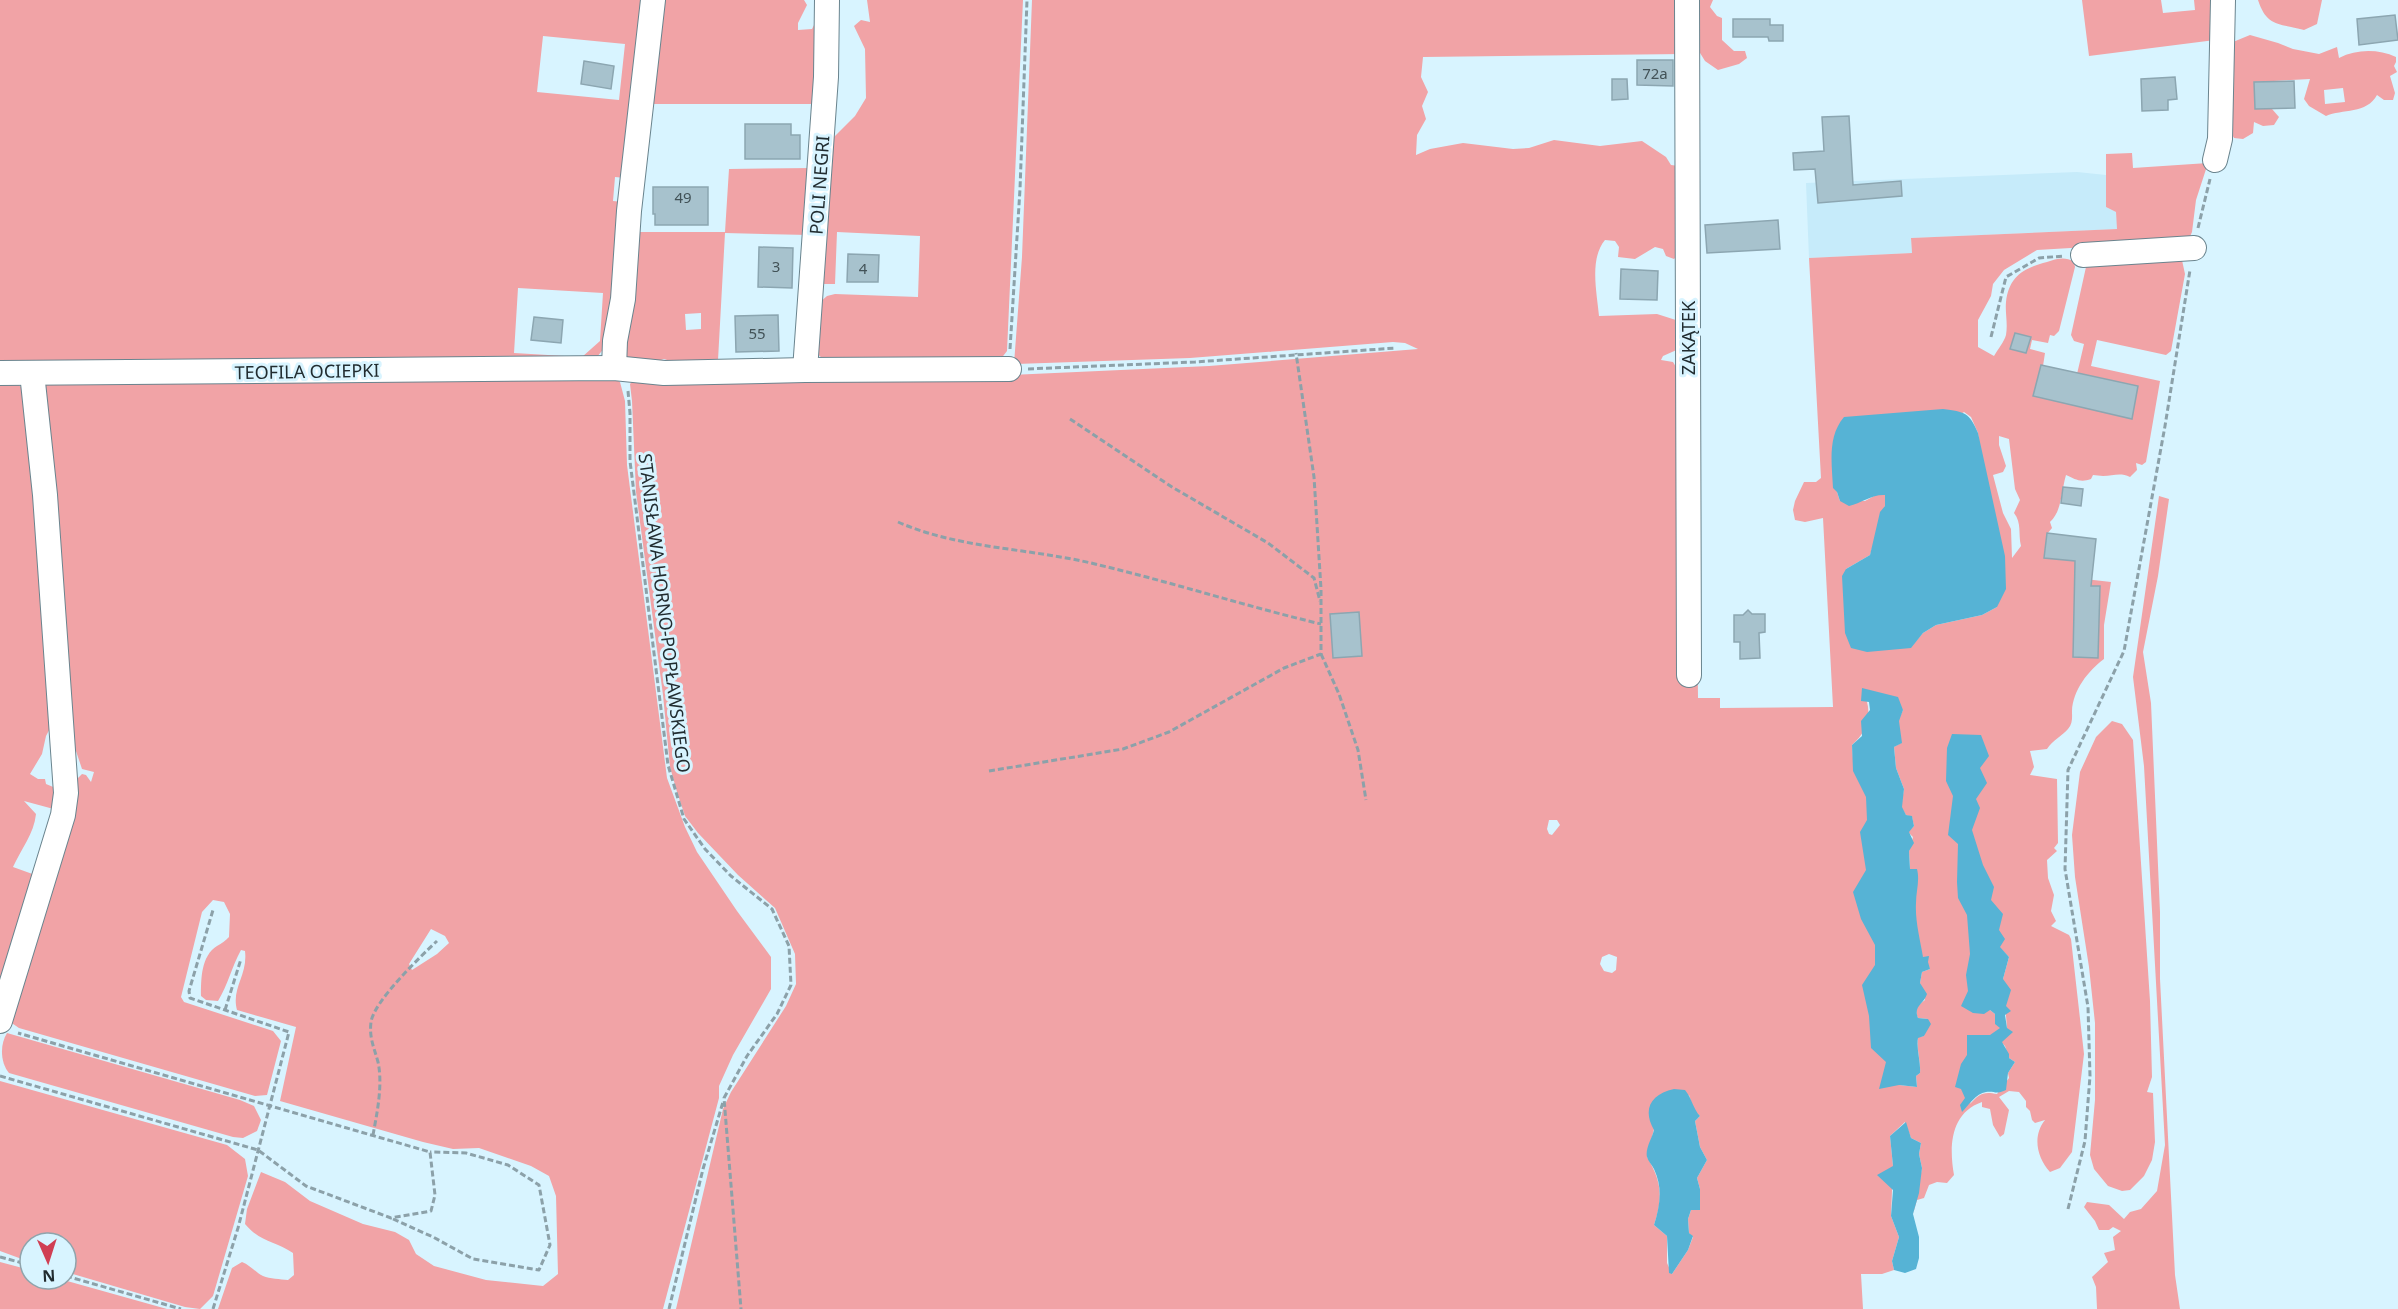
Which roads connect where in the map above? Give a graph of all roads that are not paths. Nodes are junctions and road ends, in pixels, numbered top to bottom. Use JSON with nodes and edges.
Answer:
{"nodes":[{"id":1,"x":653,"y":0,"type":"edge"},
{"id":2,"x":827,"y":0,"type":"edge"},
{"id":3,"x":1687,"y":0,"type":"edge"},
{"id":4,"x":2223,"y":0,"type":"edge"},
{"id":5,"x":2214,"y":160,"type":"road end"},
{"id":6,"x":2194,"y":248,"type":"road end"},
{"id":7,"x":2083,"y":255,"type":"road end"},
{"id":8,"x":614,"y":368,"type":"junction"},
{"id":9,"x":1009,"y":369,"type":"road end"},
{"id":10,"x":805,"y":370,"type":"junction"},
{"id":11,"x":0,"y":373,"type":"edge"},
{"id":12,"x":33,"y":373,"type":"junction"},
{"id":13,"x":1689,"y":675,"type":"dead end"},
{"id":14,"x":6,"y":1026,"type":"edge"}],
"edges":[{"from":1,"to":8,"type":"street"},
{"from":2,"to":10,"type":"street","name":"POLI NEGRI"},
{"from":3,"to":13,"type":"street","name":"ZAKĄTEK"},
{"from":4,"to":5,"type":"street"},
{"from":6,"to":7,"type":"street"},
{"from":8,"to":10,"type":"street","name":"TEOFILA OCIEPKI"},
{"from":8,"to":12,"type":"street","name":"TEOFILA OCIEPKI"},
{"from":9,"to":10,"type":"street","name":"TEOFILA OCIEPKI"},
{"from":11,"to":12,"type":"street","name":"TEOFILA OCIEPKI"},
{"from":12,"to":14,"type":"street"}]}
